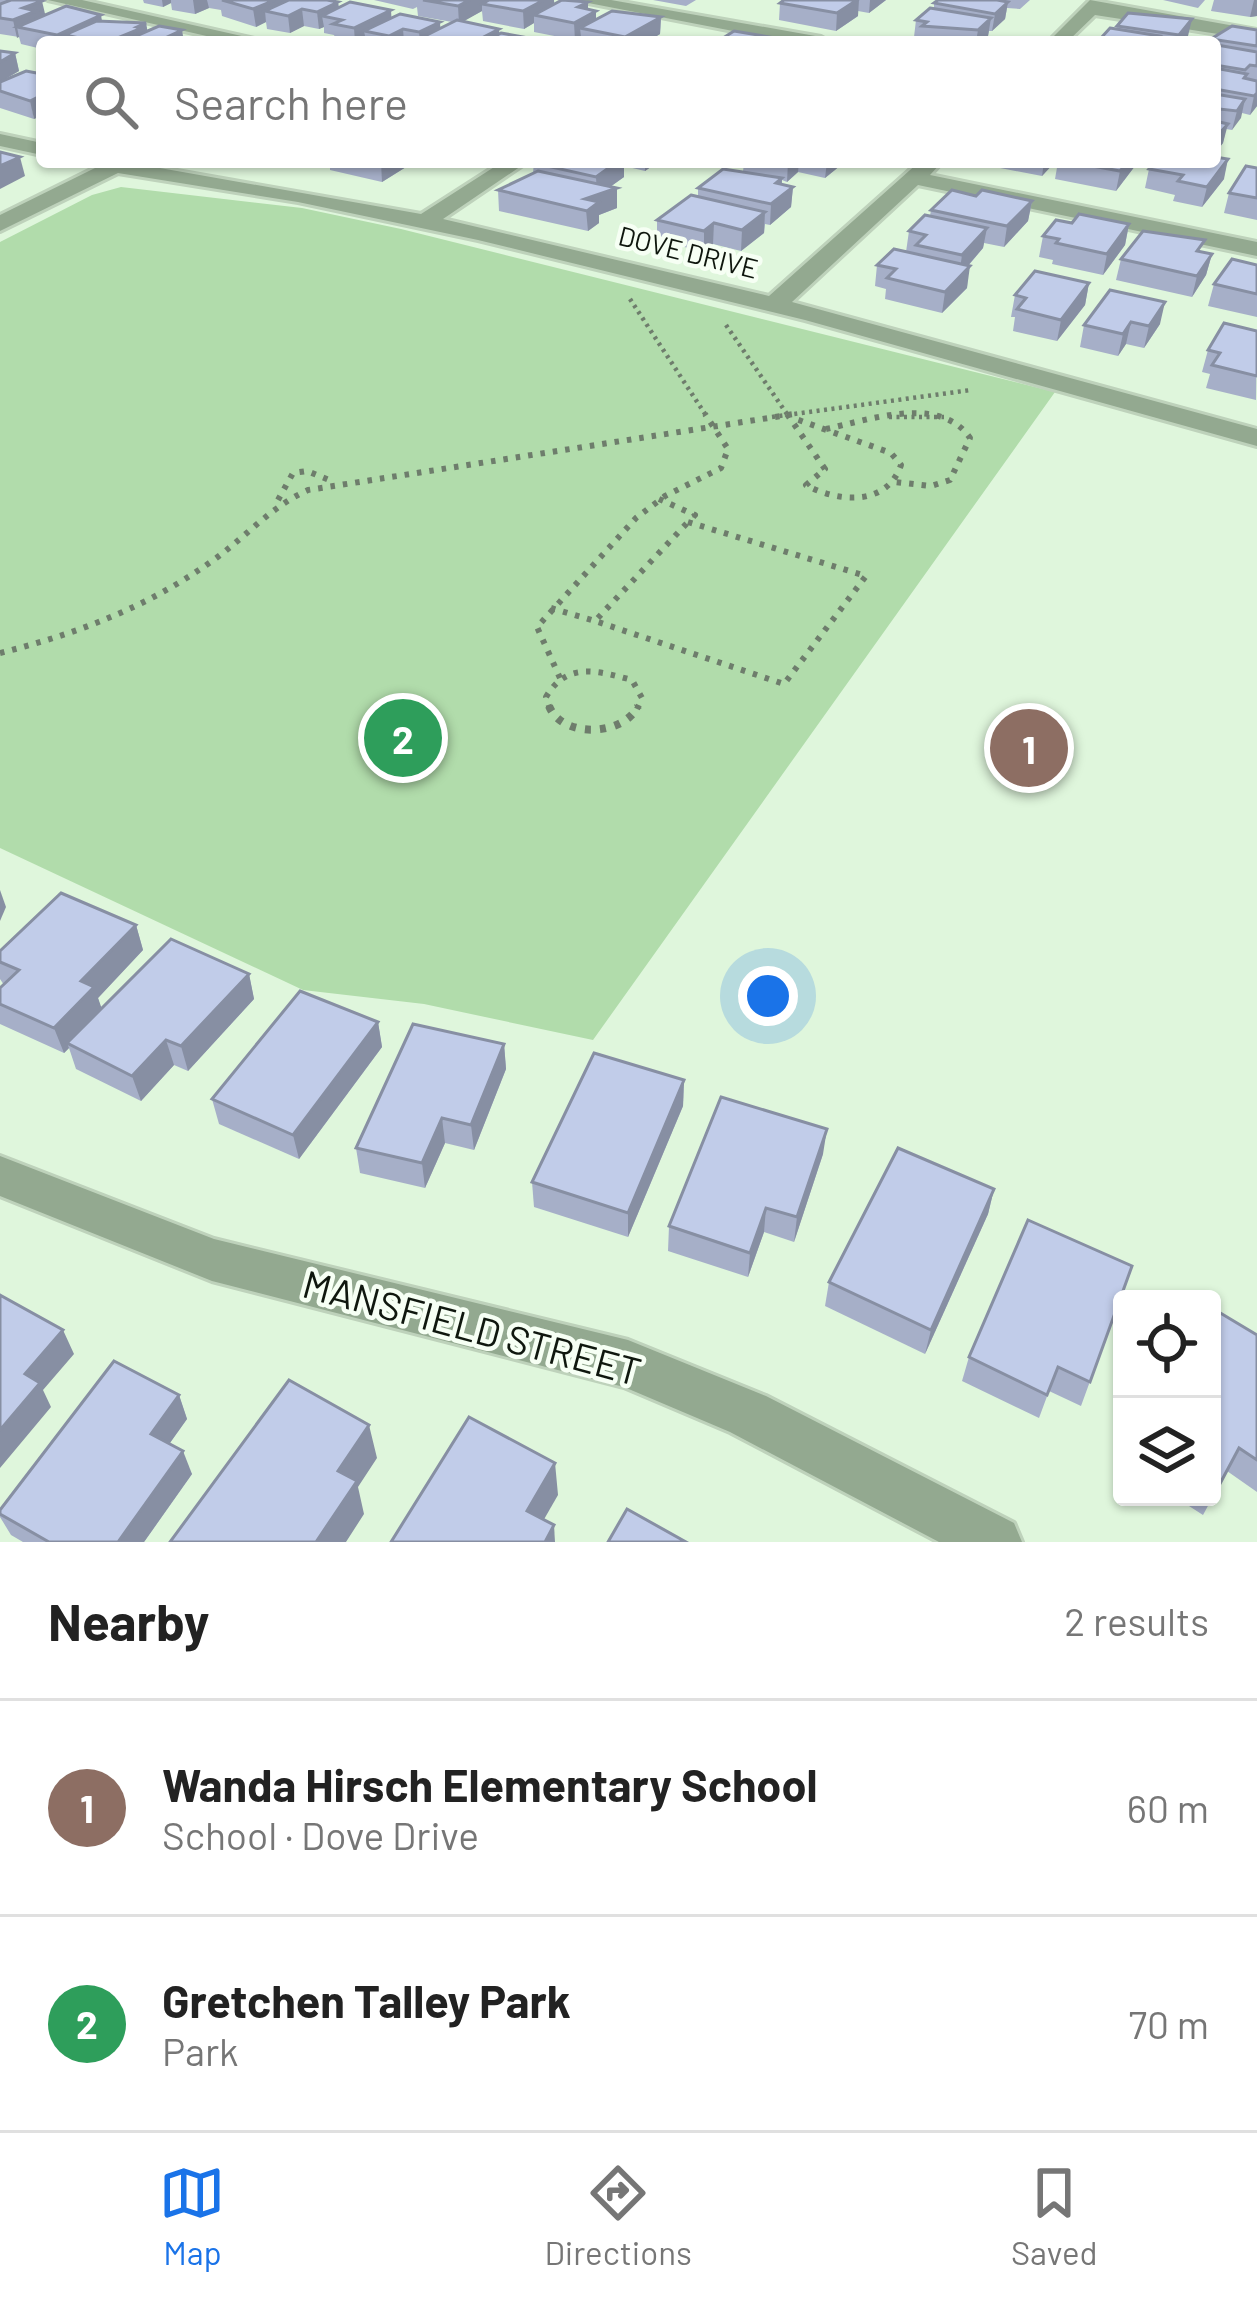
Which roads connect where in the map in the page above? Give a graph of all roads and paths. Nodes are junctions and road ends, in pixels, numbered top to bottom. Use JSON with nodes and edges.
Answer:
{"nodes":[{"id":1,"x":57,"y":0,"type":"edge"},
{"id":2,"x":582,"y":0,"type":"edge"},
{"id":3,"x":1097,"y":4,"type":"edge"},
{"id":4,"x":747,"y":13,"type":"dead end"},
{"id":5,"x":727,"y":26,"type":"junction"},
{"id":6,"x":1257,"y":35,"type":"edge"},
{"id":7,"x":230,"y":36,"type":"edge"},
{"id":8,"x":711,"y":36,"type":"edge"},
{"id":9,"x":786,"y":36,"type":"edge"},
{"id":10,"x":1063,"y":36,"type":"edge"},
{"id":11,"x":0,"y":140,"type":"edge"},
{"id":12,"x":36,"y":148,"type":"edge"},
{"id":13,"x":99,"y":168,"type":"edge"},
{"id":14,"x":131,"y":168,"type":"edge"},
{"id":15,"x":507,"y":168,"type":"edge"},
{"id":16,"x":922,"y":170,"type":"edge"},
{"id":17,"x":423,"y":222,"type":"junction"},
{"id":18,"x":0,"y":224,"type":"edge"},
{"id":19,"x":1257,"y":249,"type":"edge"},
{"id":20,"x":636,"y":272,"type":"junction"},
{"id":21,"x":774,"y":305,"type":"junction"},
{"id":22,"x":733,"y":334,"type":"dead end"},
{"id":23,"x":973,"y":390,"type":"dead end"},
{"id":24,"x":792,"y":417,"type":"junction"},
{"id":25,"x":711,"y":425,"type":"junction"},
{"id":26,"x":824,"y":429,"type":"junction"},
{"id":27,"x":1257,"y":438,"type":"edge"},
{"id":28,"x":894,"y":482,"type":"junction"},
{"id":29,"x":336,"y":483,"type":"junction"},
{"id":30,"x":659,"y":499,"type":"junction"},
{"id":31,"x":277,"y":501,"type":"junction"},
{"id":32,"x":688,"y":522,"type":"junction"},
{"id":33,"x":550,"y":608,"type":"junction"},
{"id":34,"x":595,"y":621,"type":"junction"},
{"id":35,"x":0,"y":653,"type":"edge"},
{"id":36,"x":560,"y":678,"type":"junction"},
{"id":37,"x":0,"y":1176,"type":"edge"},
{"id":38,"x":995,"y":1542,"type":"edge"}],
"edges":[{"from":1,"to":7,"type":"street"},
{"from":2,"to":5,"type":"street"},
{"from":3,"to":6,"type":"street"},
{"from":3,"to":10,"type":"street"},
{"from":4,"to":5,"type":"street"},
{"from":5,"to":8,"type":"street"},
{"from":5,"to":9,"type":"street"},
{"from":11,"to":12,"type":"street"},
{"from":13,"to":18,"type":"street"},
{"from":14,"to":17,"type":"street","name":"DOVE DRIVE"},
{"from":15,"to":17,"type":"street"},
{"from":16,"to":19,"type":"street"},
{"from":16,"to":21,"type":"street"},
{"from":17,"to":20,"type":"street","name":"DOVE DRIVE"},
{"from":20,"to":21,"type":"street","name":"DOVE DRIVE"},
{"from":20,"to":25,"type":"path"},
{"from":21,"to":27,"type":"street","name":"DOVE DRIVE"},
{"from":22,"to":24,"type":"path"},
{"from":23,"to":24,"type":"path"},
{"from":24,"to":25,"type":"path"},
{"from":24,"to":26,"type":"path"},
{"from":24,"to":28,"type":"path"},
{"from":25,"to":29,"type":"path"},
{"from":25,"to":30,"type":"path"},
{"from":26,"to":28,"type":"path"},
{"from":26,"to":28,"type":"path"},
{"from":29,"to":31,"type":"path"},
{"from":29,"to":31,"type":"path"},
{"from":30,"to":32,"type":"path"},
{"from":30,"to":33,"type":"path"},
{"from":31,"to":35,"type":"path"},
{"from":32,"to":34,"type":"path"},
{"from":32,"to":34,"type":"path"},
{"from":33,"to":34,"type":"path"},
{"from":33,"to":36,"type":"path"},
{"from":36,"to":36,"type":"path"},
{"from":37,"to":38,"type":"street","name":"MANSFIELD STREET"}]}
